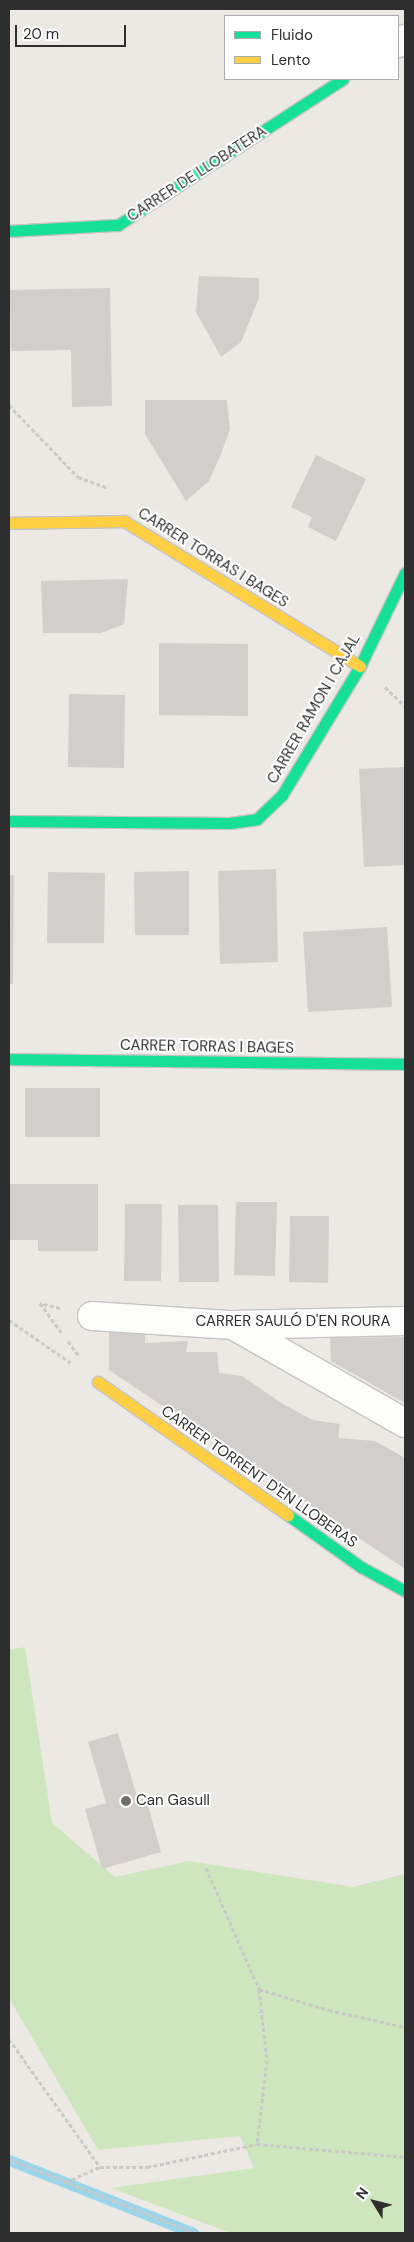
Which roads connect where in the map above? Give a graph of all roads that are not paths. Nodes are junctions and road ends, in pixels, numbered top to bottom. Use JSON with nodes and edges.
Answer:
{"nodes":[{"id":1,"x":342,"y":80,"type":"edge"},
{"id":2,"x":9,"y":231,"type":"edge"},
{"id":3,"x":9,"y":523,"type":"edge"},
{"id":4,"x":405,"y":573,"type":"edge"},
{"id":5,"x":360,"y":666,"type":"junction"},
{"id":6,"x":9,"y":821,"type":"edge"},
{"id":7,"x":9,"y":1059,"type":"edge"},
{"id":8,"x":405,"y":1064,"type":"edge"},
{"id":9,"x":92,"y":1316,"type":"dead end"},
{"id":10,"x":405,"y":1321,"type":"edge"},
{"id":11,"x":233,"y":1325,"type":"junction"},
{"id":12,"x":98,"y":1382,"type":"road end"},
{"id":13,"x":405,"y":1423,"type":"edge"},
{"id":14,"x":405,"y":1591,"type":"edge"}],
"edges":[{"from":1,"to":2,"type":"street","name":"CARRER DE LLOBATERA"},
{"from":3,"to":5,"type":"street","name":"CARRER TORRAS I BAGES"},
{"from":4,"to":5,"type":"street","name":"CARRER RAMON I CAJAL"},
{"from":5,"to":6,"type":"street","name":"CARRER RAMON I CAJAL"},
{"from":7,"to":8,"type":"street","name":"CARRER TORRAS I BAGES"},
{"from":9,"to":11,"type":"street","name":"CARRER SAULÓ D'EN ROURA"},
{"from":10,"to":11,"type":"street","name":"CARRER SAULÓ D'EN ROURA"},
{"from":11,"to":13,"type":"street"},
{"from":12,"to":14,"type":"street","name":"CARRER TORRENT D'EN LLOBERAS"}]}
